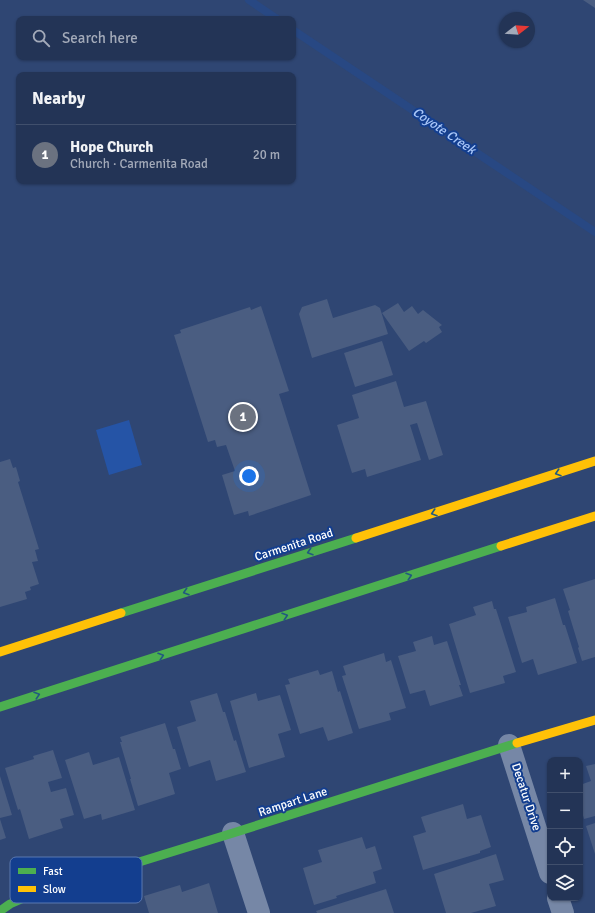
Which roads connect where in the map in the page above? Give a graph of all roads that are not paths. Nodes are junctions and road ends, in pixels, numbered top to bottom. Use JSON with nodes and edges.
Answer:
{"nodes":[{"id":1,"x":595,"y":461,"type":"edge"},
{"id":2,"x":595,"y":516,"type":"edge"},
{"id":3,"x":0,"y":652,"type":"edge"},
{"id":4,"x":0,"y":707,"type":"edge"},
{"id":5,"x":595,"y":720,"type":"edge"},
{"id":6,"x":509,"y":744,"type":"junction"},
{"id":7,"x":233,"y":833,"type":"junction"},
{"id":8,"x":142,"y":861,"type":"edge"},
{"id":9,"x":547,"y":865,"type":"edge"},
{"id":10,"x":559,"y":901,"type":"edge"},
{"id":11,"x":12,"y":903,"type":"edge"},
{"id":12,"x":0,"y":911,"type":"edge"},
{"id":13,"x":259,"y":913,"type":"edge"},
{"id":14,"x":563,"y":913,"type":"edge"}],
"edges":[{"from":1,"to":3,"type":"main road","name":"Carmenita Road","one_way":true},
{"from":4,"to":2,"type":"main road","one_way":true},
{"from":5,"to":6,"type":"main road","name":"Rampart Lane"},
{"from":6,"to":7,"type":"main road","name":"Rampart Lane"},
{"from":6,"to":9,"type":"street","name":"Decatur Drive"},
{"from":7,"to":8,"type":"main road","name":"Rampart Lane"},
{"from":7,"to":13,"type":"street"},
{"from":10,"to":14,"type":"street"},
{"from":11,"to":12,"type":"main road","name":"Rampart Lane"}]}
